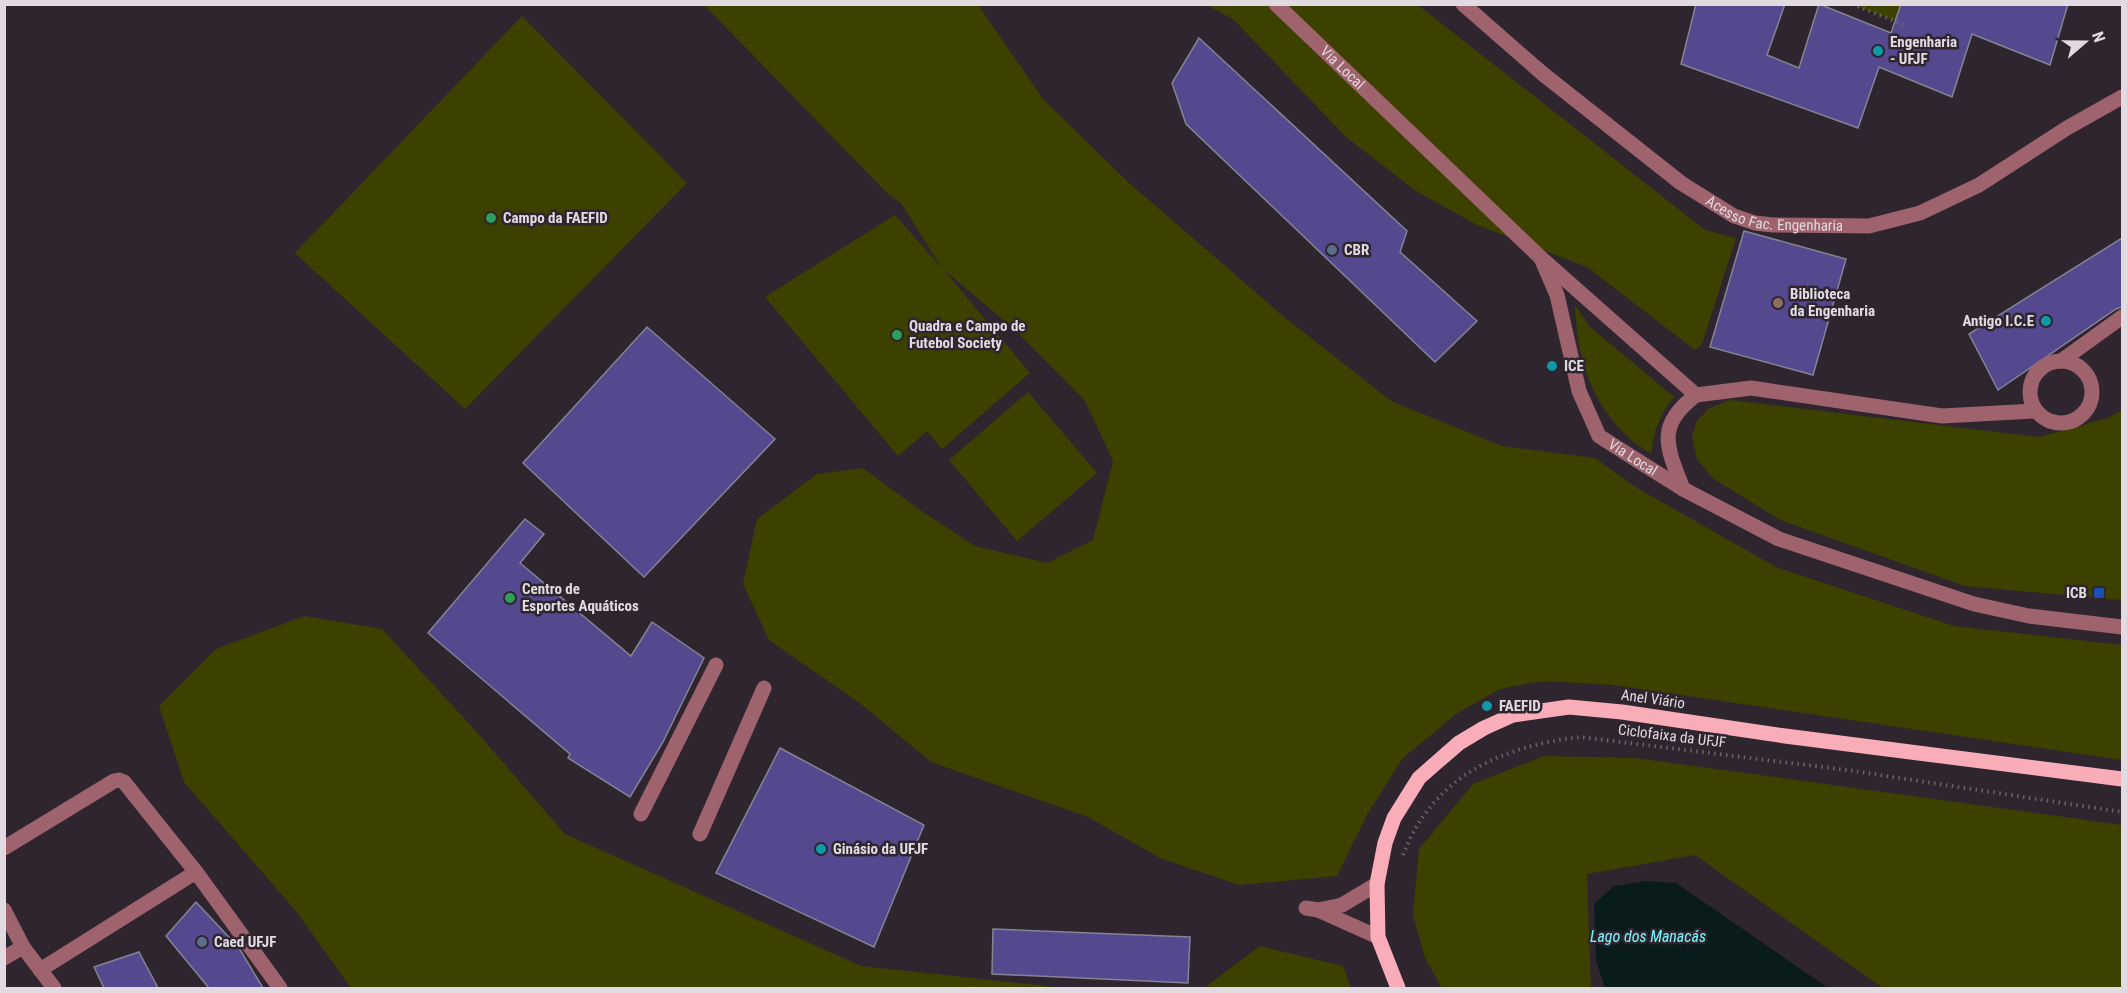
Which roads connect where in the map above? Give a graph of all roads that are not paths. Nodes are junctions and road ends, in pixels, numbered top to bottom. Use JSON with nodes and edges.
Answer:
{"nodes":[{"id":1,"x":1276,"y":4,"type":"edge"},
{"id":2,"x":1463,"y":4,"type":"edge"},
{"id":3,"x":2122,"y":97,"type":"edge"},
{"id":4,"x":1541,"y":258,"type":"junction"},
{"id":5,"x":2122,"y":317,"type":"edge"},
{"id":6,"x":2061,"y":361,"type":"junction"},
{"id":7,"x":1696,"y":394,"type":"junction"},
{"id":8,"x":2036,"y":411,"type":"junction"},
{"id":9,"x":1683,"y":489,"type":"junction"},
{"id":10,"x":2122,"y":627,"type":"edge"},
{"id":11,"x":716,"y":665,"type":"dead end"},
{"id":12,"x":764,"y":688,"type":"dead end"},
{"id":13,"x":2122,"y":779,"type":"edge"},
{"id":14,"x":641,"y":814,"type":"dead end"},
{"id":15,"x":700,"y":834,"type":"dead end"},
{"id":16,"x":4,"y":848,"type":"edge"},
{"id":17,"x":196,"y":872,"type":"junction"},
{"id":18,"x":1377,"y":884,"type":"junction"},
{"id":19,"x":4,"y":910,"type":"edge"},
{"id":20,"x":1378,"y":937,"type":"junction"},
{"id":21,"x":23,"y":947,"type":"junction"},
{"id":22,"x":4,"y":958,"type":"edge"},
{"id":23,"x":40,"y":970,"type":"junction"},
{"id":24,"x":54,"y":988,"type":"edge"},
{"id":25,"x":280,"y":988,"type":"edge"},
{"id":26,"x":1398,"y":988,"type":"edge"}],
"edges":[{"from":1,"to":4,"type":"lane","name":"Via Local"},
{"from":2,"to":3,"type":"lane","name":"Acesso Fac. Engenharia"},
{"from":4,"to":7,"type":"lane"},
{"from":4,"to":9,"type":"lane","name":"Via Local"},
{"from":5,"to":6,"type":"lane"},
{"from":6,"to":8,"type":"lane"},
{"from":6,"to":8,"type":"lane"},
{"from":7,"to":8,"type":"lane"},
{"from":7,"to":9,"type":"lane"},
{"from":9,"to":10,"type":"lane","name":"Via Local"},
{"from":11,"to":14,"type":"lane"},
{"from":12,"to":15,"type":"lane"},
{"from":13,"to":18,"type":"main road","name":"Anel Viário"},
{"from":16,"to":17,"type":"lane"},
{"from":17,"to":23,"type":"lane"},
{"from":17,"to":25,"type":"lane"},
{"from":18,"to":20,"type":"main road","name":"Anel Viário"},
{"from":18,"to":20,"type":"lane"},
{"from":19,"to":21,"type":"lane"},
{"from":20,"to":26,"type":"main road","name":"Anel Viário"},
{"from":21,"to":22,"type":"lane"},
{"from":21,"to":23,"type":"lane"},
{"from":23,"to":24,"type":"lane"}]}
